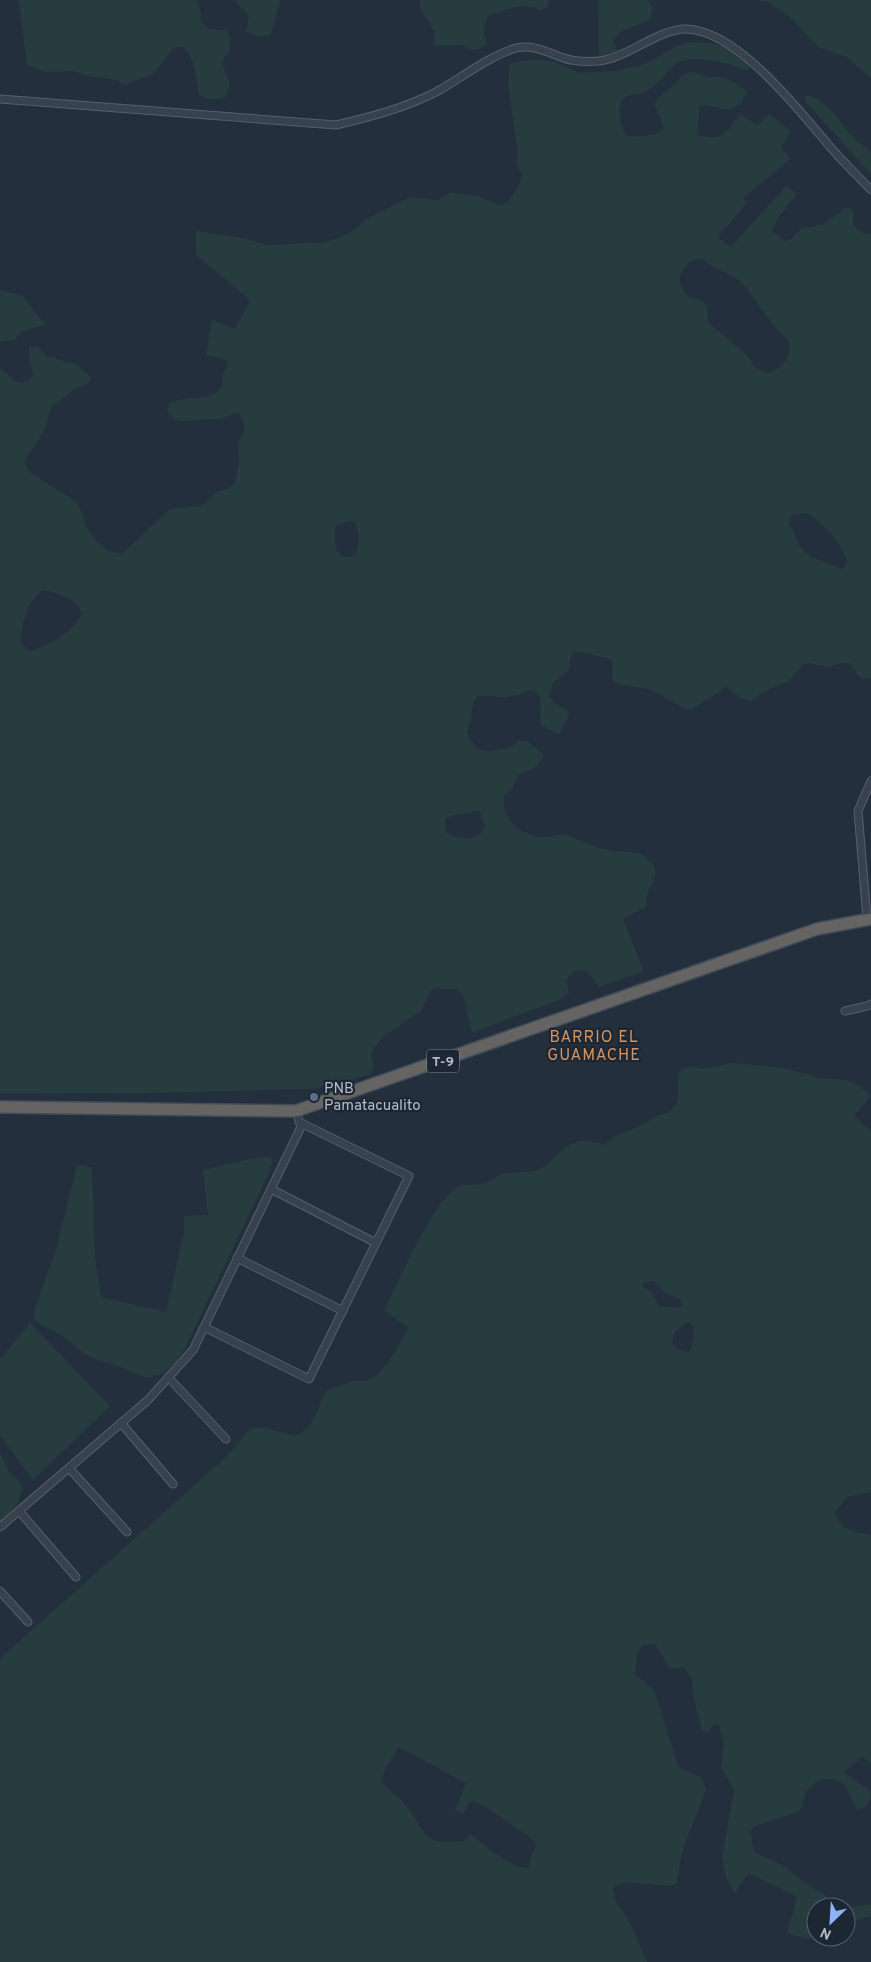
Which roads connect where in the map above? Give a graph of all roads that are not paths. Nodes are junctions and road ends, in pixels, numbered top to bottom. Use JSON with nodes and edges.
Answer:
{"nodes":[{"id":1,"x":0,"y":99,"type":"edge"},
{"id":2,"x":871,"y":190,"type":"edge"},
{"id":3,"x":871,"y":781,"type":"edge"},
{"id":4,"x":869,"y":919,"type":"edge"},
{"id":5,"x":871,"y":1004,"type":"edge"},
{"id":6,"x":845,"y":1011,"type":"dead end"},
{"id":7,"x":0,"y":1107,"type":"edge"},
{"id":8,"x":297,"y":1117,"type":"junction"},
{"id":9,"x":271,"y":1189,"type":"junction"},
{"id":10,"x":376,"y":1243,"type":"junction"},
{"id":11,"x":237,"y":1258,"type":"junction"},
{"id":12,"x":343,"y":1311,"type":"junction"},
{"id":13,"x":204,"y":1327,"type":"junction"},
{"id":14,"x":168,"y":1378,"type":"junction"},
{"id":15,"x":121,"y":1423,"type":"junction"},
{"id":16,"x":226,"y":1439,"type":"dead end"},
{"id":17,"x":69,"y":1468,"type":"junction"},
{"id":18,"x":174,"y":1484,"type":"dead end"},
{"id":19,"x":19,"y":1511,"type":"junction"},
{"id":20,"x":0,"y":1527,"type":"edge"},
{"id":21,"x":127,"y":1532,"type":"dead end"},
{"id":22,"x":76,"y":1577,"type":"dead end"},
{"id":23,"x":0,"y":1591,"type":"edge"},
{"id":24,"x":28,"y":1622,"type":"dead end"}],
"edges":[{"from":1,"to":2,"type":"street"},
{"from":3,"to":4,"type":"street"},
{"from":4,"to":8,"type":"highway","number":"T-9"},
{"from":5,"to":6,"type":"street"},
{"from":7,"to":8,"type":"highway","number":"T-9"},
{"from":8,"to":9,"type":"street"},
{"from":8,"to":10,"type":"street"},
{"from":9,"to":10,"type":"street"},
{"from":9,"to":11,"type":"street"},
{"from":10,"to":12,"type":"street"},
{"from":11,"to":12,"type":"street"},
{"from":11,"to":13,"type":"street"},
{"from":12,"to":13,"type":"street"},
{"from":13,"to":14,"type":"street"},
{"from":14,"to":15,"type":"street"},
{"from":14,"to":16,"type":"street"},
{"from":15,"to":17,"type":"street"},
{"from":15,"to":18,"type":"street"},
{"from":17,"to":19,"type":"street"},
{"from":17,"to":21,"type":"street"},
{"from":19,"to":20,"type":"street"},
{"from":19,"to":22,"type":"street"},
{"from":23,"to":24,"type":"street"}]}
